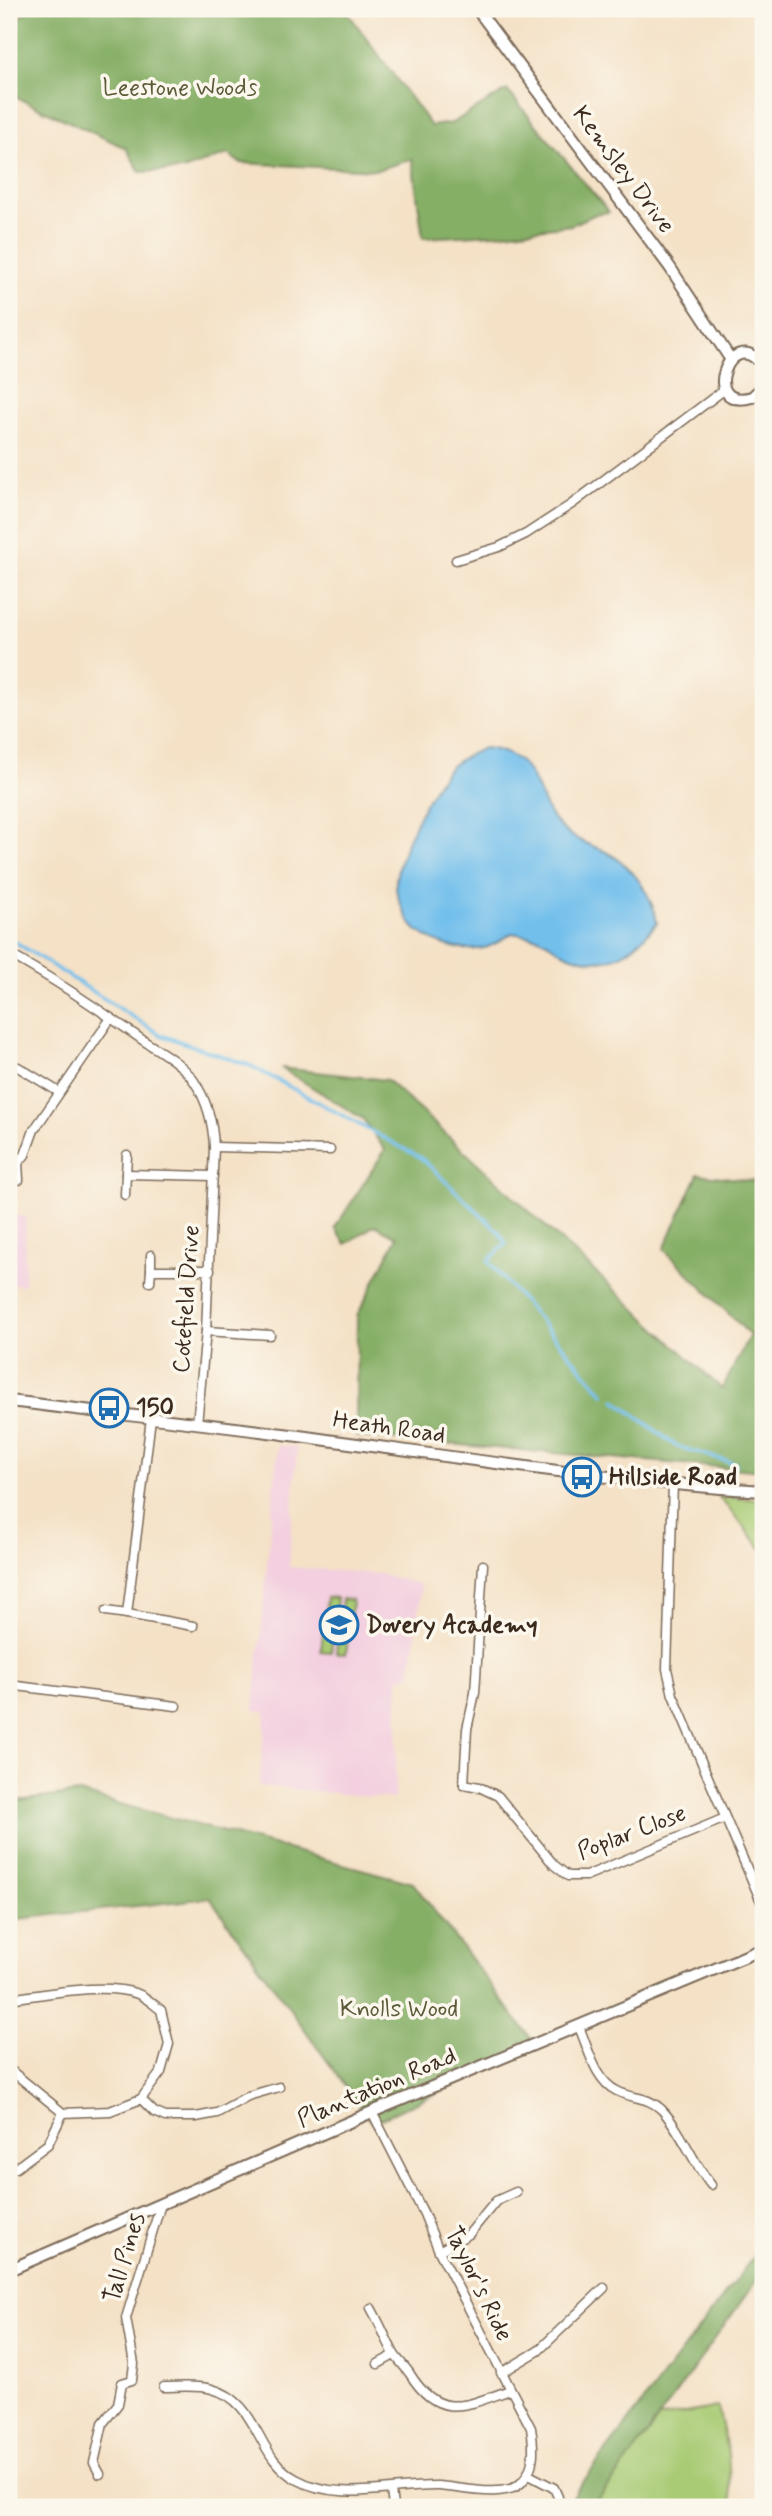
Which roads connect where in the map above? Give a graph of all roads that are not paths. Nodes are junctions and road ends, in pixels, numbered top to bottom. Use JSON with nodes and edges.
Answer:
{"nodes":[{"id":1,"x":477,"y":9,"type":"edge"},
{"id":2,"x":731,"y":360,"type":"junction"},
{"id":3,"x":763,"y":367,"type":"edge"},
{"id":4,"x":726,"y":388,"type":"junction"},
{"id":5,"x":761,"y":394,"type":"edge"},
{"id":6,"x":456,"y":560,"type":"dead end"},
{"id":7,"x":9,"y":954,"type":"edge"},
{"id":8,"x":111,"y":1018,"type":"junction"},
{"id":9,"x":9,"y":1064,"type":"edge"},
{"id":10,"x":59,"y":1092,"type":"junction"},
{"id":11,"x":214,"y":1147,"type":"junction"},
{"id":12,"x":330,"y":1150,"type":"dead end"},
{"id":13,"x":127,"y":1154,"type":"dead end"},
{"id":14,"x":13,"y":1164,"type":"edge"},
{"id":15,"x":127,"y":1174,"type":"junction"},
{"id":16,"x":213,"y":1176,"type":"junction"},
{"id":17,"x":19,"y":1180,"type":"dead end"},
{"id":18,"x":125,"y":1195,"type":"dead end"},
{"id":19,"x":151,"y":1255,"type":"dead end"},
{"id":20,"x":151,"y":1270,"type":"junction"},
{"id":21,"x":210,"y":1270,"type":"junction"},
{"id":22,"x":150,"y":1282,"type":"dead end"},
{"id":23,"x":206,"y":1331,"type":"junction"},
{"id":24,"x":270,"y":1335,"type":"dead end"},
{"id":25,"x":9,"y":1401,"type":"edge"},
{"id":26,"x":151,"y":1418,"type":"junction"},
{"id":27,"x":197,"y":1424,"type":"junction"},
{"id":28,"x":673,"y":1483,"type":"junction"},
{"id":29,"x":763,"y":1491,"type":"edge"},
{"id":30,"x":483,"y":1565,"type":"dead end"},
{"id":31,"x":106,"y":1611,"type":"dead end"},
{"id":32,"x":127,"y":1614,"type":"junction"},
{"id":33,"x":193,"y":1626,"type":"dead end"},
{"id":34,"x":9,"y":1685,"type":"edge"},
{"id":35,"x":176,"y":1706,"type":"dead end"},
{"id":36,"x":725,"y":1818,"type":"junction"},
{"id":37,"x":763,"y":1906,"type":"edge"},
{"id":38,"x":763,"y":1949,"type":"edge"},
{"id":39,"x":9,"y":2005,"type":"edge"},
{"id":40,"x":579,"y":2027,"type":"junction"},
{"id":41,"x":9,"y":2069,"type":"edge"},
{"id":42,"x":279,"y":2087,"type":"dead end"},
{"id":43,"x":141,"y":2099,"type":"junction"},
{"id":44,"x":372,"y":2112,"type":"junction"},
{"id":45,"x":63,"y":2113,"type":"junction"},
{"id":46,"x":16,"y":2168,"type":"dead end"},
{"id":47,"x":711,"y":2185,"type":"dead end"},
{"id":48,"x":516,"y":2192,"type":"dead end"},
{"id":49,"x":161,"y":2204,"type":"junction"},
{"id":50,"x":439,"y":2252,"type":"junction"},
{"id":51,"x":9,"y":2270,"type":"edge"},
{"id":52,"x":604,"y":2288,"type":"dead end"},
{"id":53,"x":371,"y":2308,"type":"dead end"},
{"id":54,"x":394,"y":2355,"type":"junction"},
{"id":55,"x":378,"y":2364,"type":"dead end"},
{"id":56,"x":501,"y":2372,"type":"junction"},
{"id":57,"x":164,"y":2387,"type":"dead end"},
{"id":58,"x":510,"y":2390,"type":"junction"},
{"id":59,"x":100,"y":2474,"type":"dead end"},
{"id":60,"x":527,"y":2474,"type":"junction"},
{"id":61,"x":391,"y":2490,"type":"junction"},
{"id":62,"x":558,"y":2497,"type":"dead end"},
{"id":63,"x":393,"y":2507,"type":"edge"}],
"edges":[{"from":1,"to":2,"type":"street","name":"Kemsley Drive"},
{"from":2,"to":3,"type":"street"},
{"from":2,"to":4,"type":"street"},
{"from":4,"to":5,"type":"street"},
{"from":4,"to":6,"type":"street"},
{"from":7,"to":8,"type":"street","name":"Cotefield Drive"},
{"from":8,"to":10,"type":"street"},
{"from":8,"to":11,"type":"street","name":"Cotefield Drive"},
{"from":9,"to":10,"type":"street"},
{"from":10,"to":14,"type":"street"},
{"from":11,"to":12,"type":"street"},
{"from":11,"to":16,"type":"street","name":"Cotefield Drive"},
{"from":13,"to":15,"type":"street"},
{"from":14,"to":17,"type":"street"},
{"from":15,"to":16,"type":"street"},
{"from":15,"to":18,"type":"street"},
{"from":16,"to":21,"type":"street","name":"Cotefield Drive"},
{"from":19,"to":20,"type":"street"},
{"from":20,"to":21,"type":"street"},
{"from":20,"to":22,"type":"street"},
{"from":21,"to":23,"type":"street","name":"Cotefield Drive"},
{"from":23,"to":24,"type":"street"},
{"from":23,"to":27,"type":"street","name":"Cotefield Drive"},
{"from":25,"to":26,"type":"street","name":"Heath Road"},
{"from":26,"to":27,"type":"street","name":"Heath Road"},
{"from":26,"to":32,"type":"street"},
{"from":27,"to":28,"type":"street","name":"Heath Road"},
{"from":28,"to":29,"type":"street","name":"Heath Road"},
{"from":28,"to":36,"type":"street"},
{"from":30,"to":36,"type":"street","name":"Poplar Close"},
{"from":31,"to":32,"type":"street"},
{"from":32,"to":33,"type":"street"},
{"from":34,"to":35,"type":"street"},
{"from":36,"to":37,"type":"street"},
{"from":38,"to":40,"type":"street","name":"Plantation Road"},
{"from":39,"to":43,"type":"street"},
{"from":40,"to":44,"type":"street","name":"Plantation Road"},
{"from":40,"to":47,"type":"street"},
{"from":41,"to":45,"type":"street"},
{"from":42,"to":43,"type":"street"},
{"from":43,"to":45,"type":"street"},
{"from":44,"to":49,"type":"street","name":"Plantation Road"},
{"from":44,"to":50,"type":"street","name":"Taylor's Ride"},
{"from":45,"to":46,"type":"street"},
{"from":48,"to":50,"type":"street"},
{"from":49,"to":51,"type":"street","name":"Plantation Road"},
{"from":49,"to":59,"type":"street","name":"Tall Pines"},
{"from":50,"to":56,"type":"street","name":"Taylor's Ride"},
{"from":52,"to":56,"type":"street"},
{"from":53,"to":54,"type":"street"},
{"from":54,"to":55,"type":"street"},
{"from":54,"to":58,"type":"street"},
{"from":56,"to":58,"type":"street","name":"Taylor's Ride"},
{"from":57,"to":61,"type":"street"},
{"from":58,"to":60,"type":"street","name":"Taylor's Ride"},
{"from":60,"to":61,"type":"street"},
{"from":60,"to":62,"type":"street"},
{"from":61,"to":63,"type":"street"}]}
